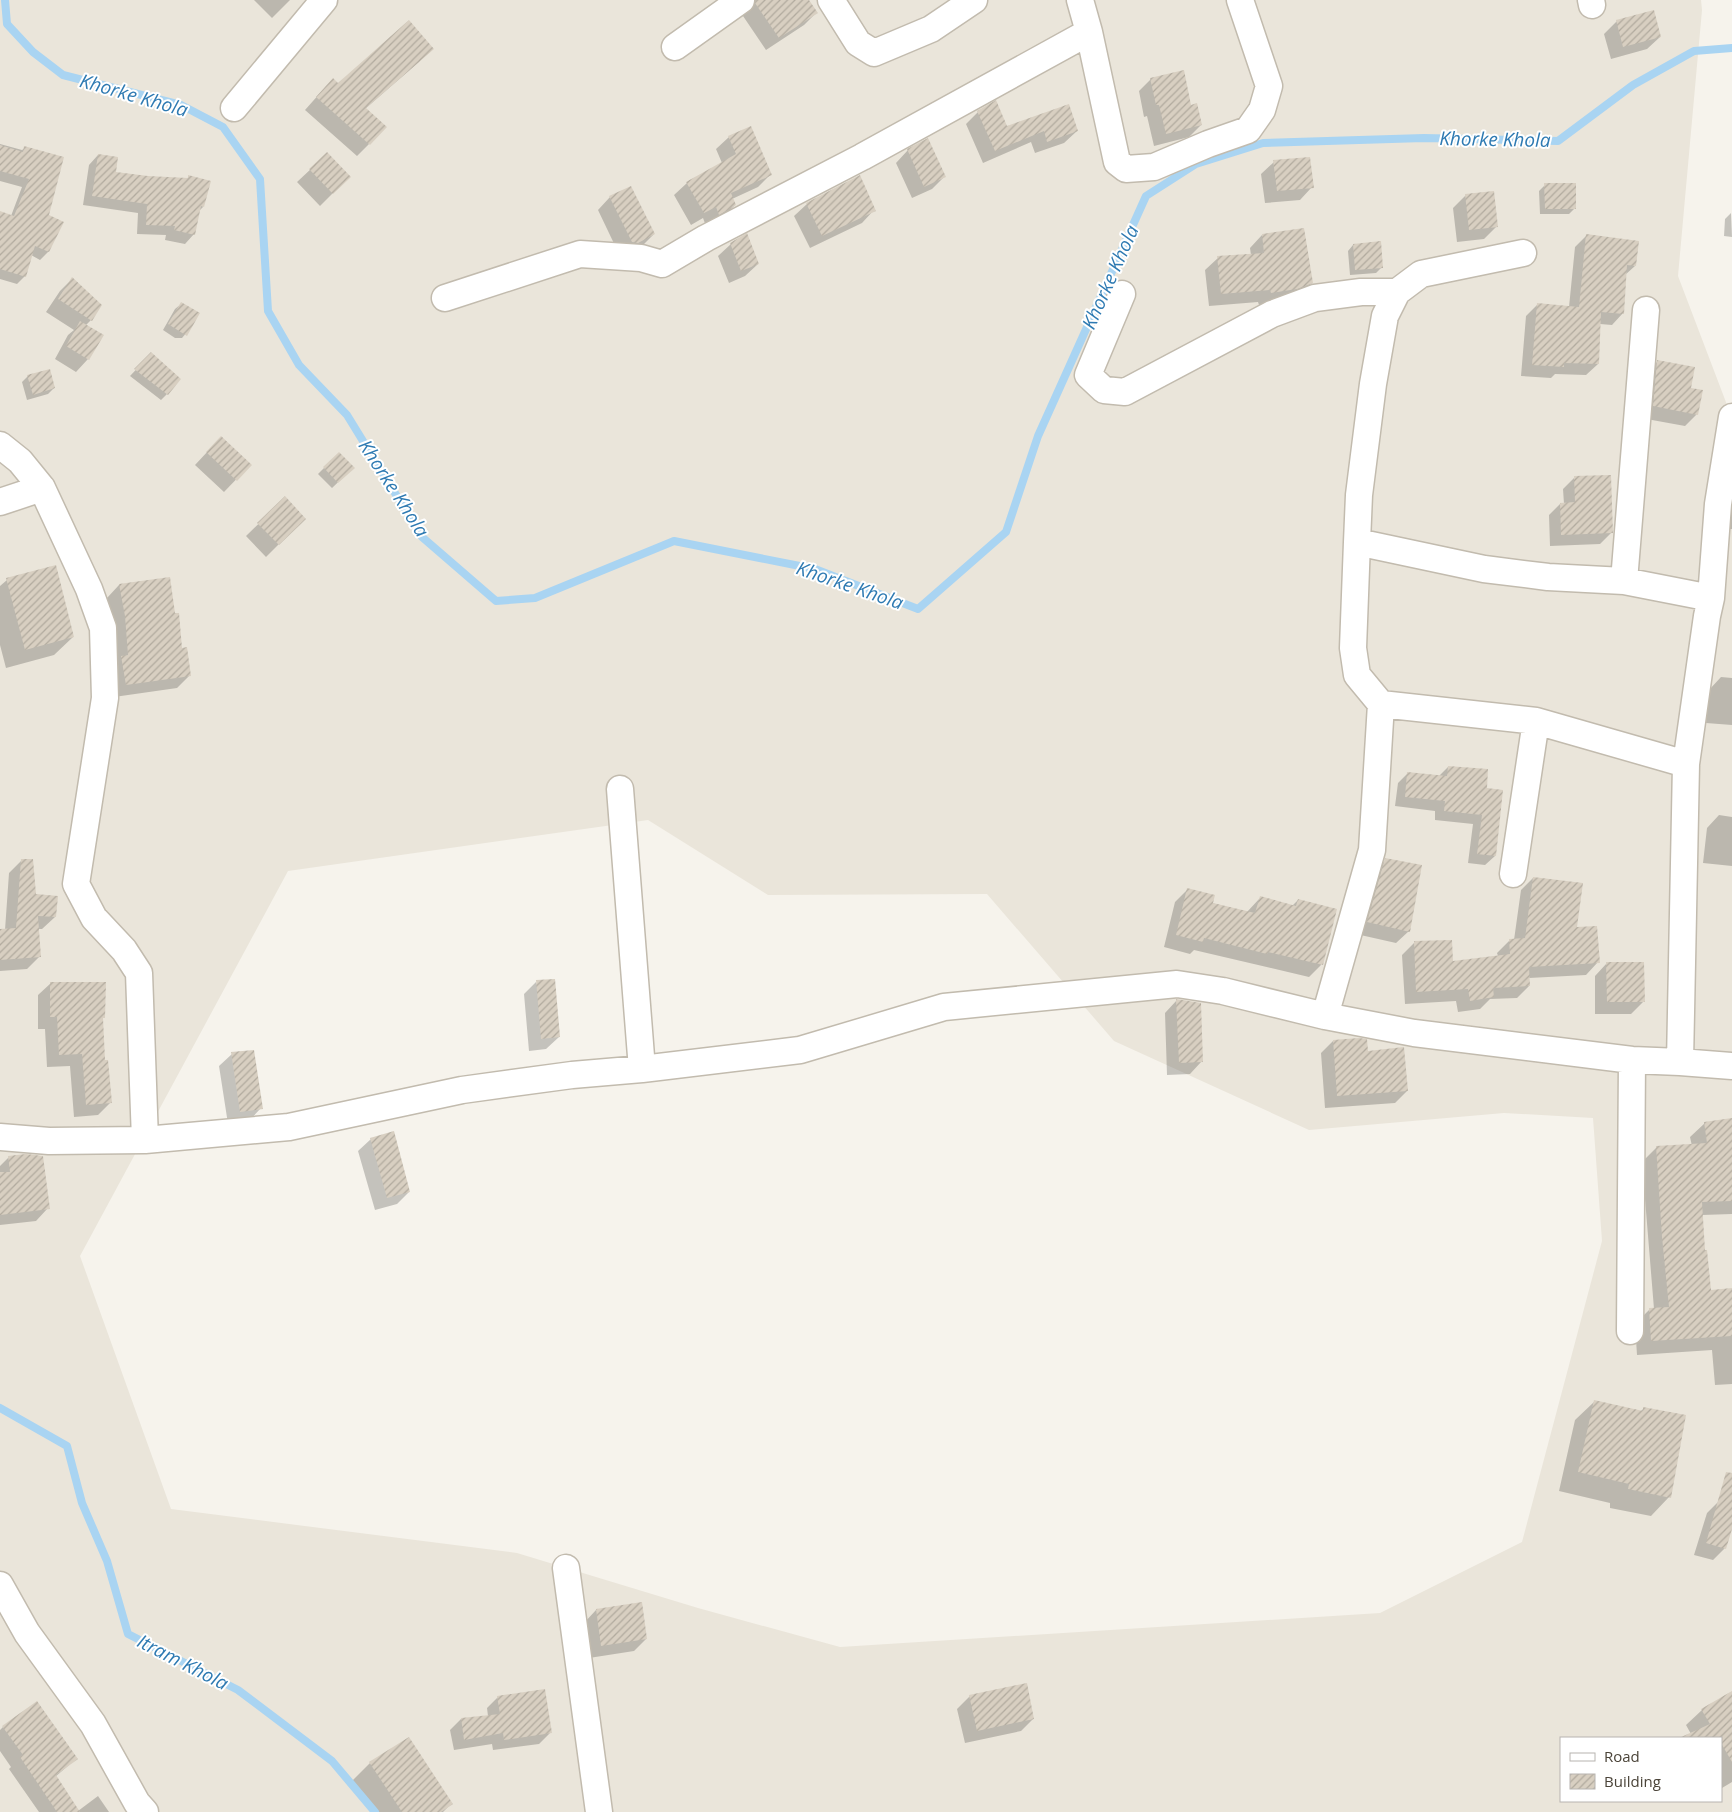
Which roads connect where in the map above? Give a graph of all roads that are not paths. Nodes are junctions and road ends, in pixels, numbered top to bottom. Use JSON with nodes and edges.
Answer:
{"nodes":[{"id":1,"x":324,"y":0,"type":"edge"},
{"id":2,"x":741,"y":0,"type":"edge"},
{"id":3,"x":831,"y":0,"type":"edge"},
{"id":4,"x":974,"y":0,"type":"edge"},
{"id":5,"x":1080,"y":0,"type":"edge"},
{"id":6,"x":1240,"y":0,"type":"edge"},
{"id":7,"x":1089,"y":32,"type":"junction"},
{"id":8,"x":675,"y":47,"type":"dead end"},
{"id":9,"x":234,"y":108,"type":"dead end"},
{"id":10,"x":1523,"y":253,"type":"dead end"},
{"id":11,"x":1397,"y":292,"type":"junction"},
{"id":12,"x":1122,"y":294,"type":"dead end"},
{"id":13,"x":445,"y":298,"type":"dead end"},
{"id":14,"x":1646,"y":310,"type":"dead end"},
{"id":15,"x":1732,"y":417,"type":"edge"},
{"id":16,"x":0,"y":445,"type":"edge"},
{"id":17,"x":42,"y":488,"type":"junction"},
{"id":18,"x":0,"y":502,"type":"edge"},
{"id":19,"x":1357,"y":542,"type":"junction"},
{"id":20,"x":1624,"y":582,"type":"junction"},
{"id":21,"x":1711,"y":598,"type":"junction"},
{"id":22,"x":1381,"y":704,"type":"junction"},
{"id":23,"x":1536,"y":721,"type":"junction"},
{"id":24,"x":1686,"y":764,"type":"junction"},
{"id":25,"x":620,"y":789,"type":"dead end"},
{"id":26,"x":1513,"y":874,"type":"dead end"},
{"id":27,"x":1325,"y":1016,"type":"junction"},
{"id":28,"x":1632,"y":1060,"type":"junction"},
{"id":29,"x":1680,"y":1062,"type":"junction"},
{"id":30,"x":1732,"y":1066,"type":"edge"},
{"id":31,"x":642,"y":1069,"type":"junction"},
{"id":32,"x":0,"y":1137,"type":"edge"},
{"id":33,"x":145,"y":1140,"type":"junction"},
{"id":34,"x":1630,"y":1330,"type":"dead end"},
{"id":35,"x":566,"y":1568,"type":"dead end"},
{"id":36,"x":0,"y":1585,"type":"edge"},
{"id":37,"x":145,"y":1812,"type":"edge"},
{"id":38,"x":599,"y":1812,"type":"edge"}],
"edges":[{"from":1,"to":9,"type":"street"},
{"from":2,"to":8,"type":"street"},
{"from":3,"to":4,"type":"street"},
{"from":5,"to":7,"type":"street"},
{"from":6,"to":7,"type":"street"},
{"from":7,"to":13,"type":"street"},
{"from":10,"to":11,"type":"street"},
{"from":11,"to":12,"type":"street"},
{"from":11,"to":19,"type":"street"},
{"from":14,"to":20,"type":"street"},
{"from":15,"to":21,"type":"street"},
{"from":16,"to":17,"type":"street"},
{"from":17,"to":18,"type":"street"},
{"from":17,"to":33,"type":"street"},
{"from":19,"to":20,"type":"street"},
{"from":19,"to":22,"type":"street"},
{"from":20,"to":21,"type":"street"},
{"from":21,"to":24,"type":"street"},
{"from":22,"to":23,"type":"street"},
{"from":22,"to":27,"type":"street"},
{"from":23,"to":24,"type":"street"},
{"from":23,"to":26,"type":"street"},
{"from":24,"to":29,"type":"street"},
{"from":25,"to":31,"type":"street"},
{"from":27,"to":28,"type":"street"},
{"from":27,"to":31,"type":"street"},
{"from":28,"to":29,"type":"street"},
{"from":28,"to":34,"type":"street"},
{"from":29,"to":30,"type":"street"},
{"from":31,"to":33,"type":"street"},
{"from":32,"to":33,"type":"street"},
{"from":35,"to":38,"type":"street"},
{"from":36,"to":37,"type":"street"}]}
